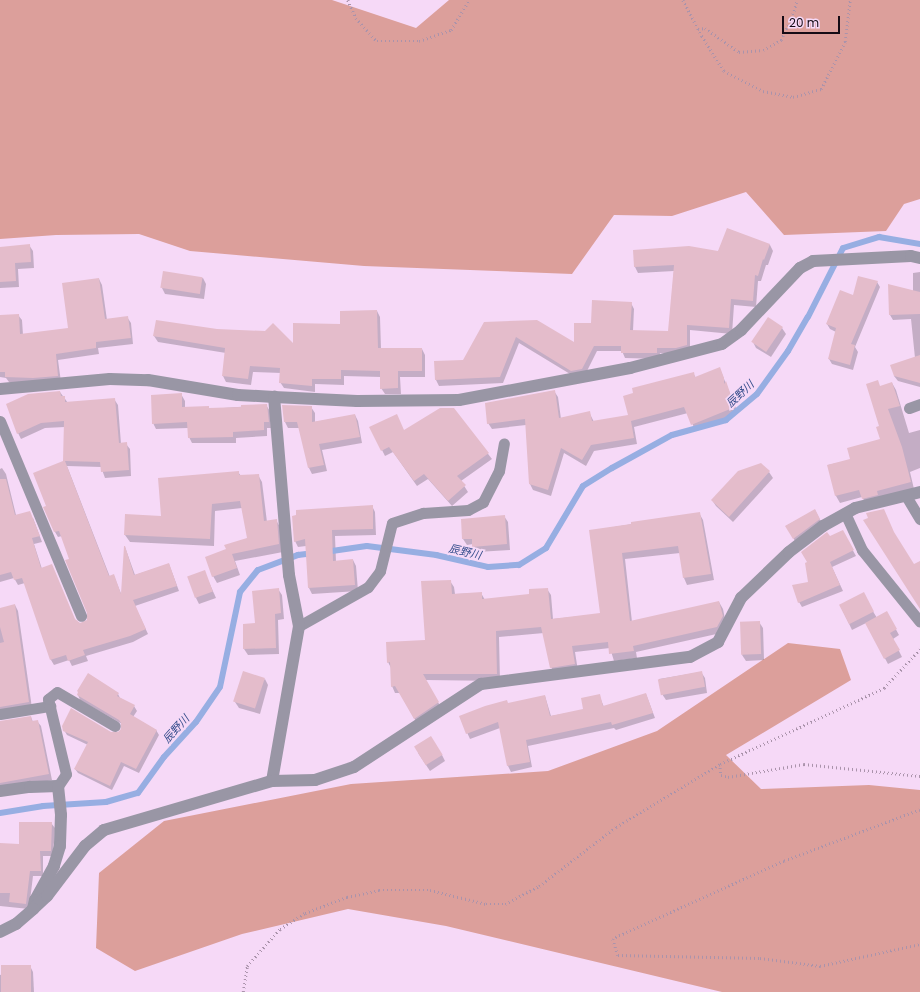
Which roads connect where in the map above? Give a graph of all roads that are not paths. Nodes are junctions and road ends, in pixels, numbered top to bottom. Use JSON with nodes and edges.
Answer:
{"nodes":[{"id":1,"x":920,"y":258,"type":"edge"},
{"id":2,"x":0,"y":389,"type":"edge"},
{"id":3,"x":274,"y":397,"type":"junction"},
{"id":4,"x":0,"y":421,"type":"edge"},
{"id":5,"x":504,"y":443,"type":"dead end"},
{"id":6,"x":920,"y":492,"type":"edge"},
{"id":7,"x":906,"y":496,"type":"junction"},
{"id":8,"x":845,"y":513,"type":"junction"},
{"id":9,"x":920,"y":519,"type":"edge"},
{"id":10,"x":81,"y":616,"type":"dead end"},
{"id":11,"x":920,"y":622,"type":"edge"},
{"id":12,"x":299,"y":626,"type":"junction"},
{"id":13,"x":50,"y":706,"type":"junction"},
{"id":14,"x":0,"y":714,"type":"edge"},
{"id":15,"x":115,"y":726,"type":"dead end"},
{"id":16,"x":272,"y":781,"type":"junction"},
{"id":17,"x":58,"y":786,"type":"junction"},
{"id":18,"x":0,"y":791,"type":"edge"},
{"id":19,"x":33,"y":908,"type":"junction"},
{"id":20,"x":0,"y":932,"type":"edge"}],
"edges":[{"from":1,"to":3,"type":"street"},
{"from":2,"to":3,"type":"street"},
{"from":3,"to":12,"type":"street"},
{"from":4,"to":10,"type":"lane"},
{"from":5,"to":12,"type":"lane"},
{"from":6,"to":7,"type":"street"},
{"from":7,"to":8,"type":"street"},
{"from":7,"to":9,"type":"lane"},
{"from":8,"to":11,"type":"lane"},
{"from":8,"to":16,"type":"street"},
{"from":12,"to":16,"type":"street"},
{"from":13,"to":14,"type":"lane"},
{"from":13,"to":15,"type":"lane"},
{"from":13,"to":17,"type":"lane"},
{"from":16,"to":19,"type":"street"},
{"from":17,"to":18,"type":"street"},
{"from":17,"to":19,"type":"street"},
{"from":19,"to":20,"type":"street"}]}
